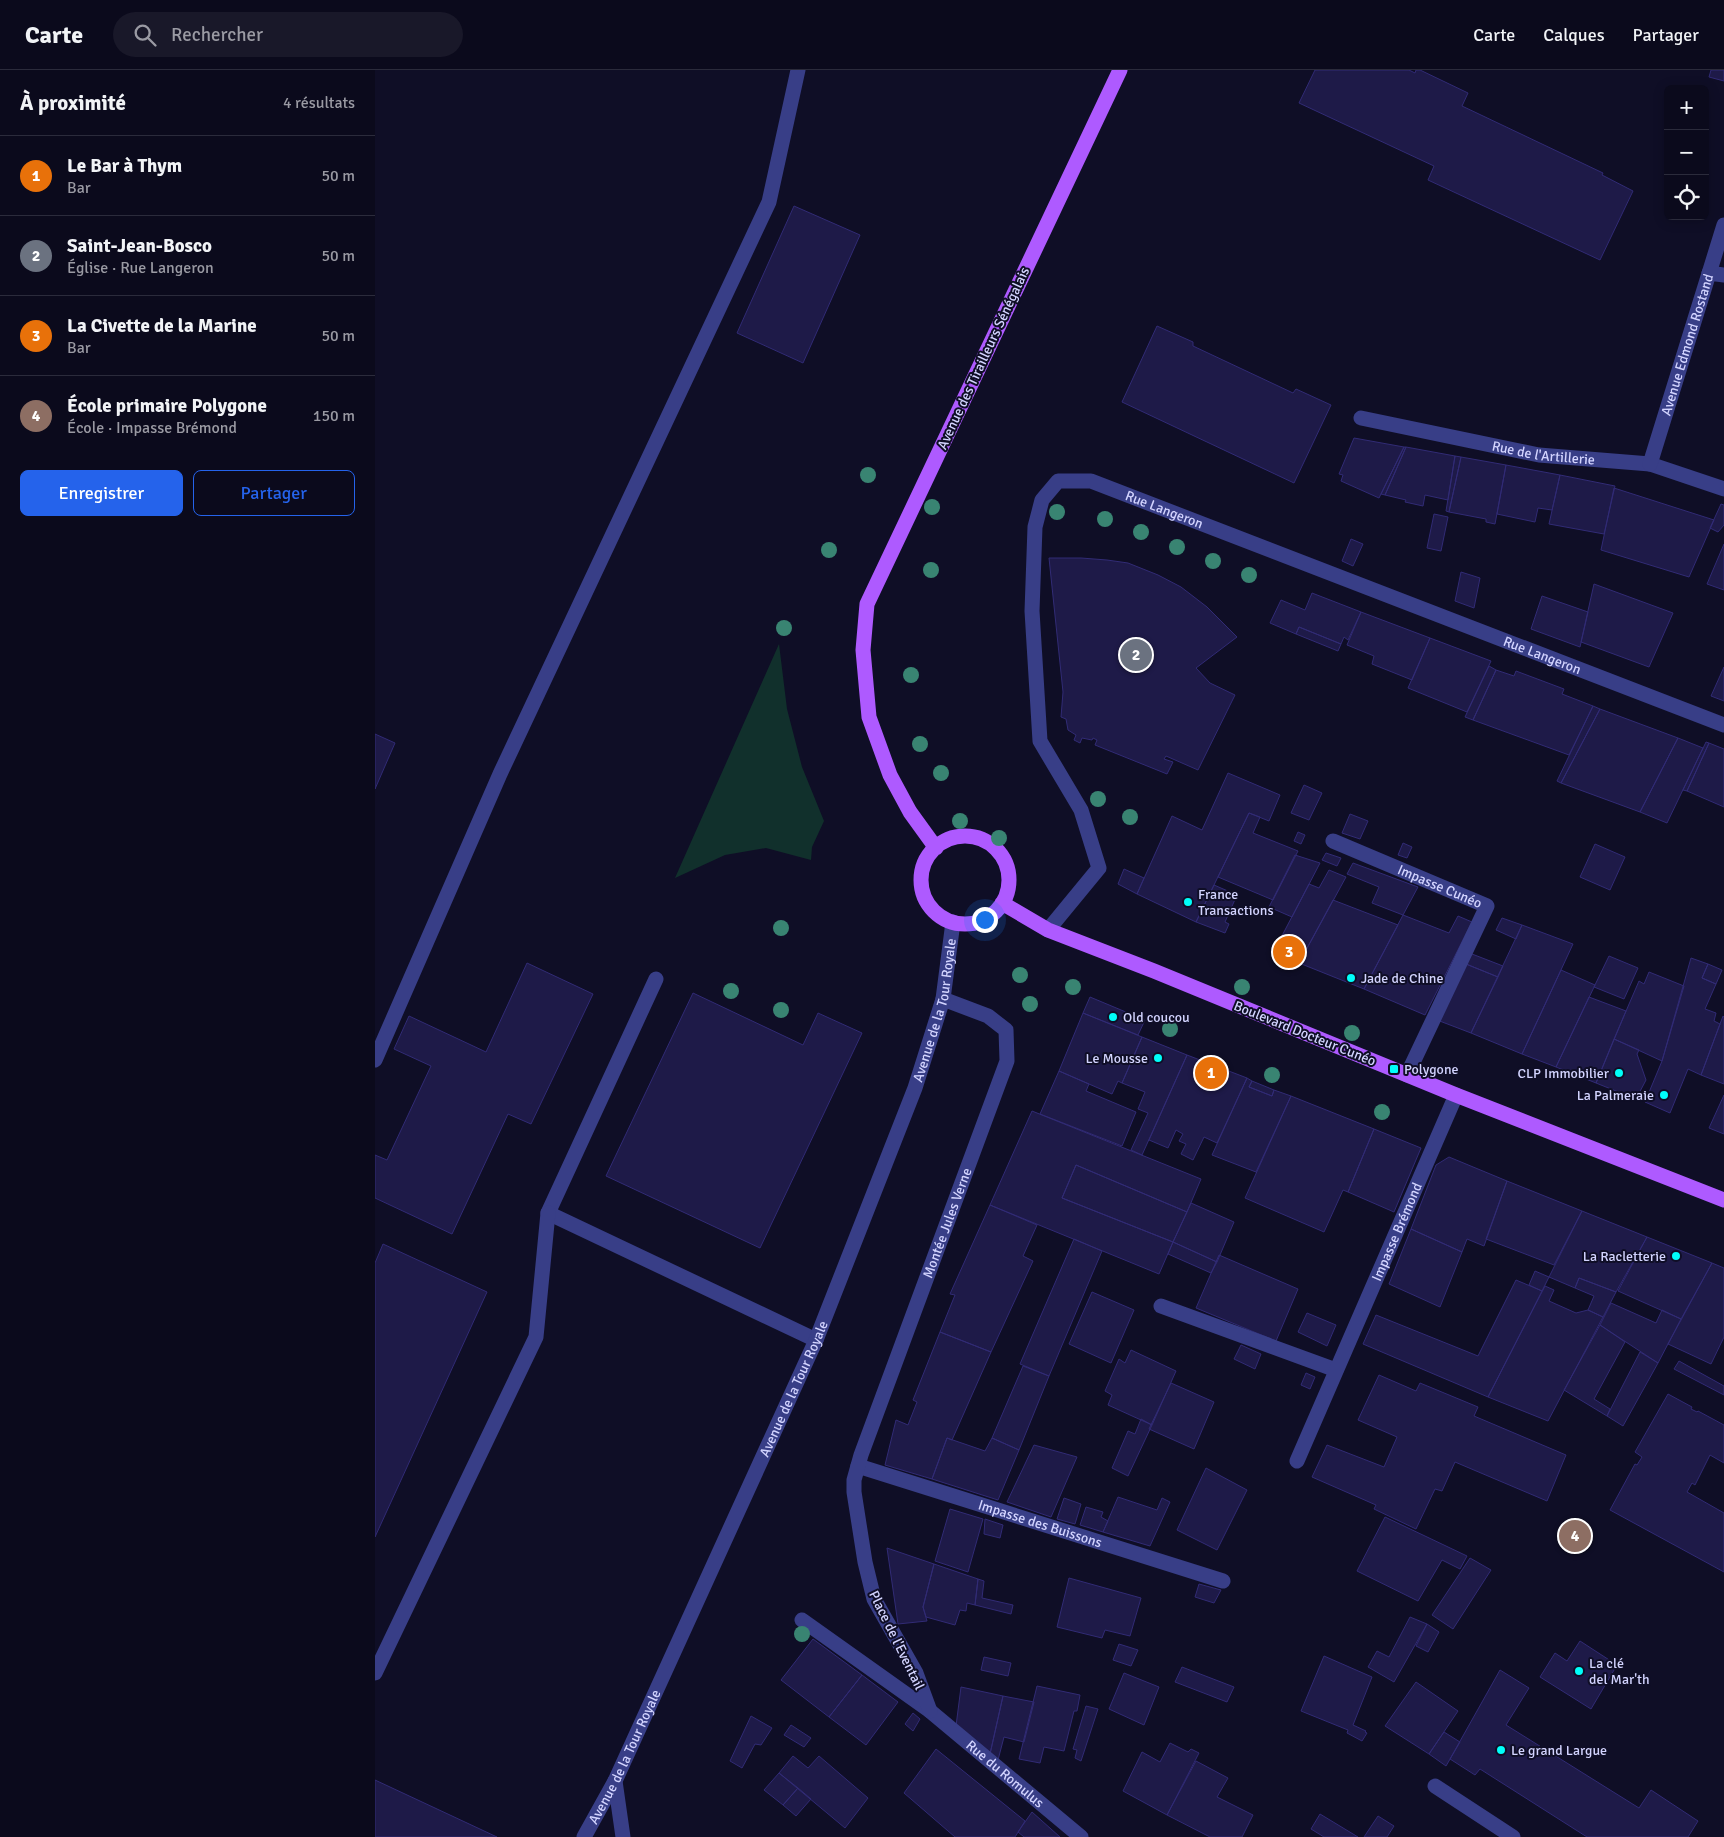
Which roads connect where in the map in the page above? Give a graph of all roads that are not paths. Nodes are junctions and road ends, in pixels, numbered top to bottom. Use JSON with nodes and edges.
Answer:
{"nodes":[{"id":1,"x":798,"y":70,"type":"edge"},
{"id":2,"x":1120,"y":70,"type":"edge"},
{"id":3,"x":1724,"y":225,"type":"edge"},
{"id":4,"x":1717,"y":274,"type":"edge"},
{"id":5,"x":1361,"y":418,"type":"dead end"},
{"id":6,"x":1650,"y":464,"type":"junction"},
{"id":7,"x":1724,"y":489,"type":"edge"},
{"id":8,"x":1724,"y":725,"type":"edge"},
{"id":9,"x":1333,"y":841,"type":"dead end"},
{"id":10,"x":935,"y":848,"type":"junction"},
{"id":11,"x":1002,"y":903,"type":"junction"},
{"id":12,"x":953,"y":922,"type":"junction"},
{"id":13,"x":1049,"y":930,"type":"junction"},
{"id":14,"x":656,"y":979,"type":"dead end"},
{"id":15,"x":943,"y":999,"type":"junction"},
{"id":16,"x":375,"y":1060,"type":"edge"},
{"id":17,"x":1407,"y":1074,"type":"junction"},
{"id":18,"x":1456,"y":1095,"type":"junction"},
{"id":19,"x":1724,"y":1200,"type":"edge"},
{"id":20,"x":548,"y":1214,"type":"junction"},
{"id":21,"x":1161,"y":1306,"type":"dead end"},
{"id":22,"x":816,"y":1340,"type":"junction"},
{"id":23,"x":1336,"y":1370,"type":"junction"},
{"id":24,"x":1297,"y":1461,"type":"dead end"},
{"id":25,"x":856,"y":1473,"type":"junction"},
{"id":26,"x":1223,"y":1581,"type":"dead end"},
{"id":27,"x":802,"y":1620,"type":"dead end"},
{"id":28,"x":375,"y":1673,"type":"edge"},
{"id":29,"x":929,"y":1711,"type":"junction"},
{"id":30,"x":615,"y":1781,"type":"junction"},
{"id":31,"x":1435,"y":1786,"type":"dead end"},
{"id":32,"x":584,"y":1837,"type":"edge"},
{"id":33,"x":623,"y":1837,"type":"edge"},
{"id":34,"x":1081,"y":1837,"type":"edge"},
{"id":35,"x":1513,"y":1837,"type":"edge"}],
"edges":[{"from":1,"to":16,"type":"street"},
{"from":2,"to":10,"type":"main road","name":"Avenue des Tirailleurs Sénégalais"},
{"from":3,"to":4,"type":"street","name":"Avenue Edmond Rostand"},
{"from":4,"to":6,"type":"street","name":"Avenue Edmond Rostand"},
{"from":5,"to":6,"type":"street","name":"Rue de l'Artillerie"},
{"from":6,"to":7,"type":"street","name":"Rue de l'Artillerie"},
{"from":8,"to":13,"type":"street","name":"Rue Langeron"},
{"from":9,"to":17,"type":"street","name":"Impasse Cunéo"},
{"from":10,"to":11,"type":"main road"},
{"from":10,"to":12,"type":"main road"},
{"from":11,"to":12,"type":"main road"},
{"from":11,"to":13,"type":"main road","name":"Boulevard Docteur Cunéo"},
{"from":12,"to":15,"type":"street","name":"Avenue de la Tour Royale"},
{"from":13,"to":17,"type":"main road","name":"Boulevard Docteur Cunéo"},
{"from":14,"to":20,"type":"street"},
{"from":15,"to":22,"type":"street","name":"Avenue de la Tour Royale"},
{"from":15,"to":25,"type":"street","name":"Montée Jules Verne"},
{"from":17,"to":18,"type":"main road","name":"Boulevard Docteur Cunéo"},
{"from":18,"to":19,"type":"main road","name":"Boulevard Docteur Cunéo"},
{"from":18,"to":23,"type":"street","name":"Impasse Brémond"},
{"from":20,"to":22,"type":"street"},
{"from":20,"to":28,"type":"street"},
{"from":21,"to":23,"type":"street"},
{"from":22,"to":30,"type":"street","name":"Avenue de la Tour Royale"},
{"from":23,"to":24,"type":"street","name":"Impasse Brémond"},
{"from":25,"to":26,"type":"street","name":"Impasse des Buissons"},
{"from":25,"to":29,"type":"street","name":"Place de l'Eventail"},
{"from":27,"to":29,"type":"street","name":"Rue du Romulus"},
{"from":29,"to":34,"type":"street","name":"Rue du Romulus"},
{"from":30,"to":32,"type":"street","name":"Avenue de la Tour Royale"},
{"from":30,"to":33,"type":"street"},
{"from":31,"to":35,"type":"street"}]}
